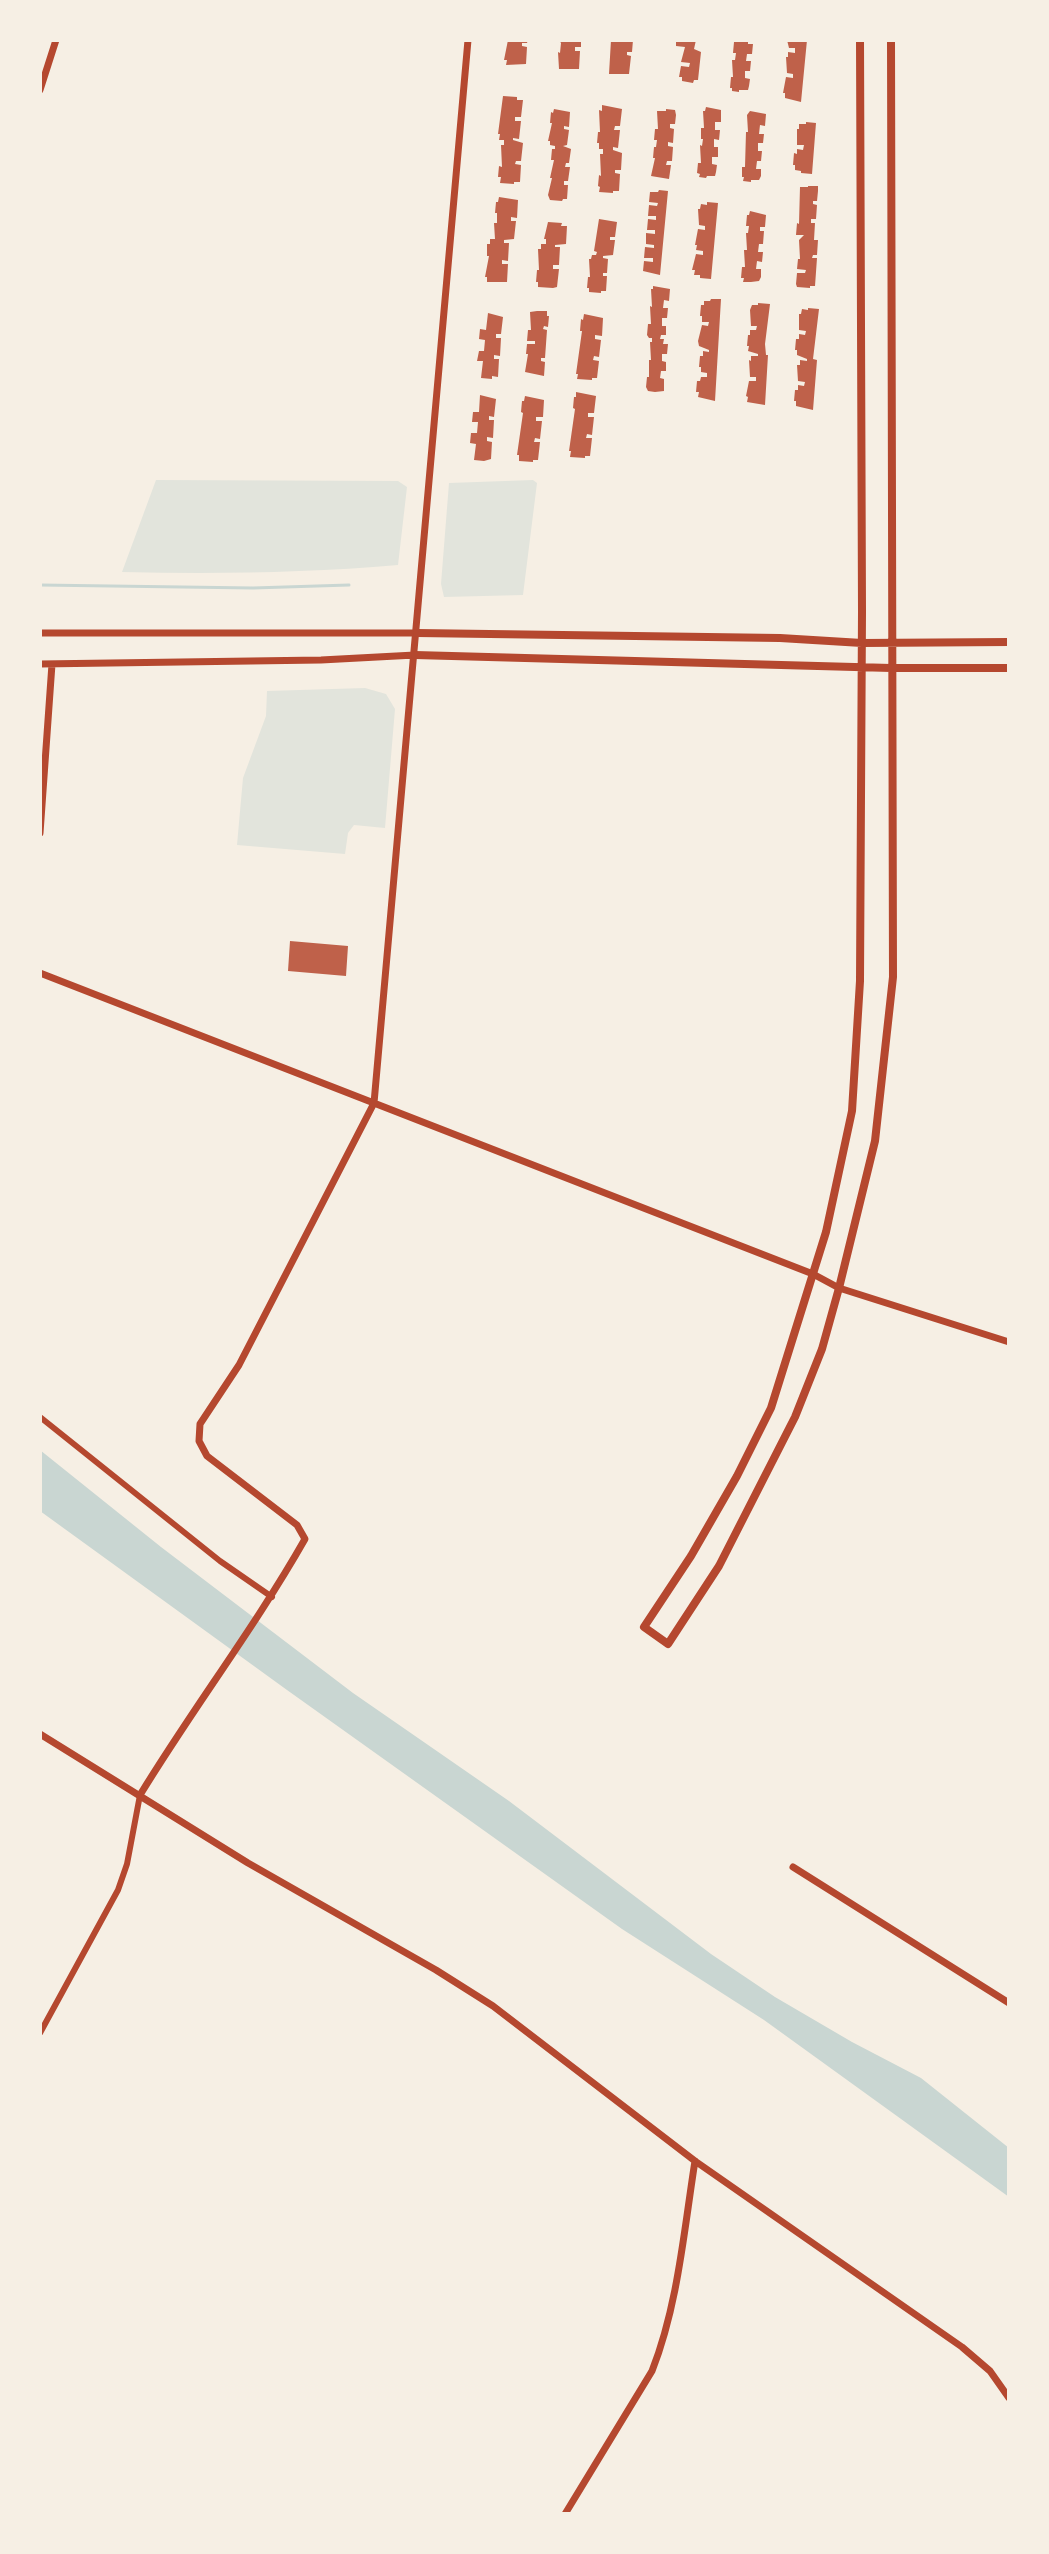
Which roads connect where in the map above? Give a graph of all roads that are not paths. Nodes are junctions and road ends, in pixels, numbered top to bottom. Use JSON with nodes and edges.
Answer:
{"nodes":[{"id":1,"x":56,"y":40,"type":"edge"},
{"id":2,"x":468,"y":40,"type":"edge"},
{"id":3,"x":860,"y":40,"type":"edge"},
{"id":4,"x":891,"y":40,"type":"edge"},
{"id":5,"x":40,"y":90,"type":"edge"},
{"id":6,"x":40,"y":633,"type":"edge"},
{"id":7,"x":417,"y":633,"type":"junction"},
{"id":8,"x":891,"y":641,"type":"junction"},
{"id":9,"x":1009,"y":642,"type":"edge"},
{"id":10,"x":862,"y":643,"type":"junction"},
{"id":11,"x":415,"y":655,"type":"junction"},
{"id":12,"x":40,"y":664,"type":"edge"},
{"id":13,"x":52,"y":664,"type":"junction"},
{"id":14,"x":862,"y":666,"type":"junction"},
{"id":15,"x":891,"y":668,"type":"junction"},
{"id":16,"x":1009,"y":668,"type":"edge"},
{"id":17,"x":40,"y":833,"type":"edge"},
{"id":18,"x":40,"y":973,"type":"edge"},
{"id":19,"x":374,"y":1103,"type":"junction"},
{"id":20,"x":813,"y":1274,"type":"junction"},
{"id":21,"x":839,"y":1288,"type":"junction"},
{"id":22,"x":1009,"y":1342,"type":"edge"},
{"id":23,"x":40,"y":1417,"type":"edge"},
{"id":24,"x":272,"y":1597,"type":"junction"},
{"id":25,"x":40,"y":1734,"type":"edge"},
{"id":26,"x":140,"y":1795,"type":"junction"},
{"id":27,"x":793,"y":1867,"type":"dead end"},
{"id":28,"x":1009,"y":2003,"type":"edge"},
{"id":29,"x":40,"y":2033,"type":"edge"},
{"id":30,"x":695,"y":2161,"type":"junction"},
{"id":31,"x":1009,"y":2398,"type":"edge"},
{"id":32,"x":565,"y":2514,"type":"edge"}],
"edges":[{"from":1,"to":5,"type":"street"},
{"from":2,"to":7,"type":"street"},
{"from":3,"to":10,"type":"main road"},
{"from":4,"to":8,"type":"main road"},
{"from":6,"to":7,"type":"street"},
{"from":7,"to":10,"type":"main road"},
{"from":7,"to":11,"type":"street"},
{"from":8,"to":9,"type":"main road"},
{"from":8,"to":10,"type":"main road"},
{"from":8,"to":15,"type":"main road"},
{"from":10,"to":14,"type":"main road"},
{"from":11,"to":13,"type":"street"},
{"from":11,"to":14,"type":"main road"},
{"from":11,"to":19,"type":"street"},
{"from":12,"to":13,"type":"street"},
{"from":13,"to":17,"type":"street"},
{"from":14,"to":15,"type":"main road"},
{"from":14,"to":20,"type":"main road"},
{"from":15,"to":16,"type":"main road"},
{"from":15,"to":21,"type":"main road"},
{"from":18,"to":19,"type":"street"},
{"from":19,"to":20,"type":"street"},
{"from":19,"to":24,"type":"street"},
{"from":20,"to":21,"type":"street"},
{"from":20,"to":21,"type":"main road"},
{"from":21,"to":22,"type":"street"},
{"from":23,"to":24,"type":"street"},
{"from":24,"to":26,"type":"street"},
{"from":25,"to":26,"type":"street"},
{"from":26,"to":29,"type":"street"},
{"from":26,"to":30,"type":"street"},
{"from":27,"to":28,"type":"street"},
{"from":30,"to":31,"type":"street"},
{"from":30,"to":32,"type":"street"}]}
